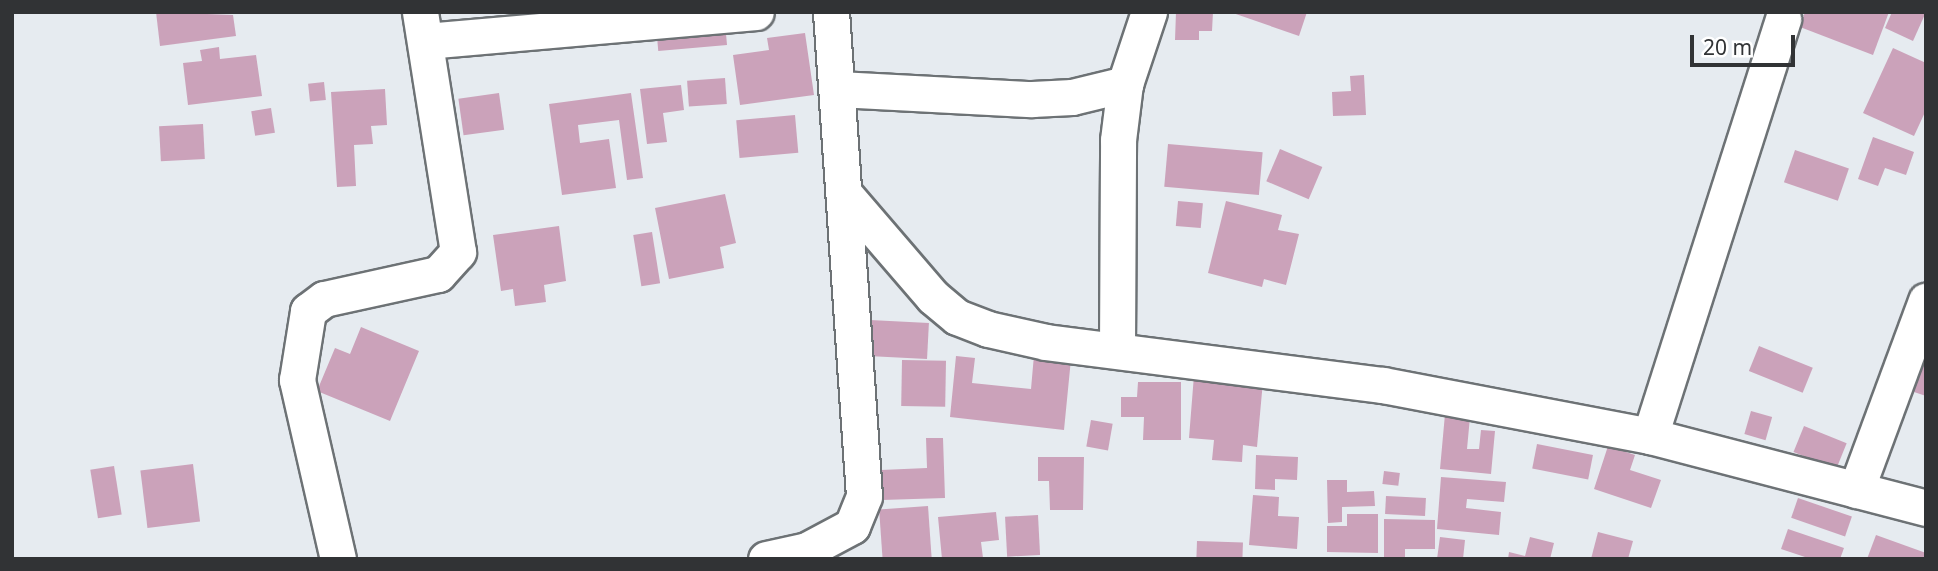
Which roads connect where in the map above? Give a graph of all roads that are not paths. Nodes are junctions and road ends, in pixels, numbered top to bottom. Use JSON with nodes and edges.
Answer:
{"nodes":[{"id":1,"x":756,"y":12,"type":"edge"},
{"id":2,"x":831,"y":12,"type":"edge"},
{"id":3,"x":1149,"y":12,"type":"edge"},
{"id":4,"x":1783,"y":19,"type":"dead end"},
{"id":5,"x":423,"y":27,"type":"edge"},
{"id":6,"x":1125,"y":84,"type":"junction"},
{"id":7,"x":838,"y":89,"type":"junction"},
{"id":8,"x":847,"y":197,"type":"junction"},
{"id":9,"x":1926,"y":301,"type":"edge"},
{"id":10,"x":1117,"y":348,"type":"junction"},
{"id":11,"x":1650,"y":436,"type":"junction"},
{"id":12,"x":1856,"y":490,"type":"junction"},
{"id":13,"x":1926,"y":508,"type":"edge"},
{"id":14,"x":338,"y":559,"type":"edge"},
{"id":15,"x":766,"y":559,"type":"edge"}],
"edges":[{"from":1,"to":5,"type":"street"},
{"from":2,"to":7,"type":"street"},
{"from":3,"to":6,"type":"street"},
{"from":4,"to":11,"type":"street"},
{"from":5,"to":14,"type":"street"},
{"from":6,"to":7,"type":"street"},
{"from":6,"to":10,"type":"street"},
{"from":7,"to":8,"type":"street"},
{"from":8,"to":10,"type":"street"},
{"from":8,"to":15,"type":"street"},
{"from":9,"to":12,"type":"street"},
{"from":10,"to":11,"type":"street"},
{"from":11,"to":12,"type":"street"},
{"from":12,"to":13,"type":"street"}]}
